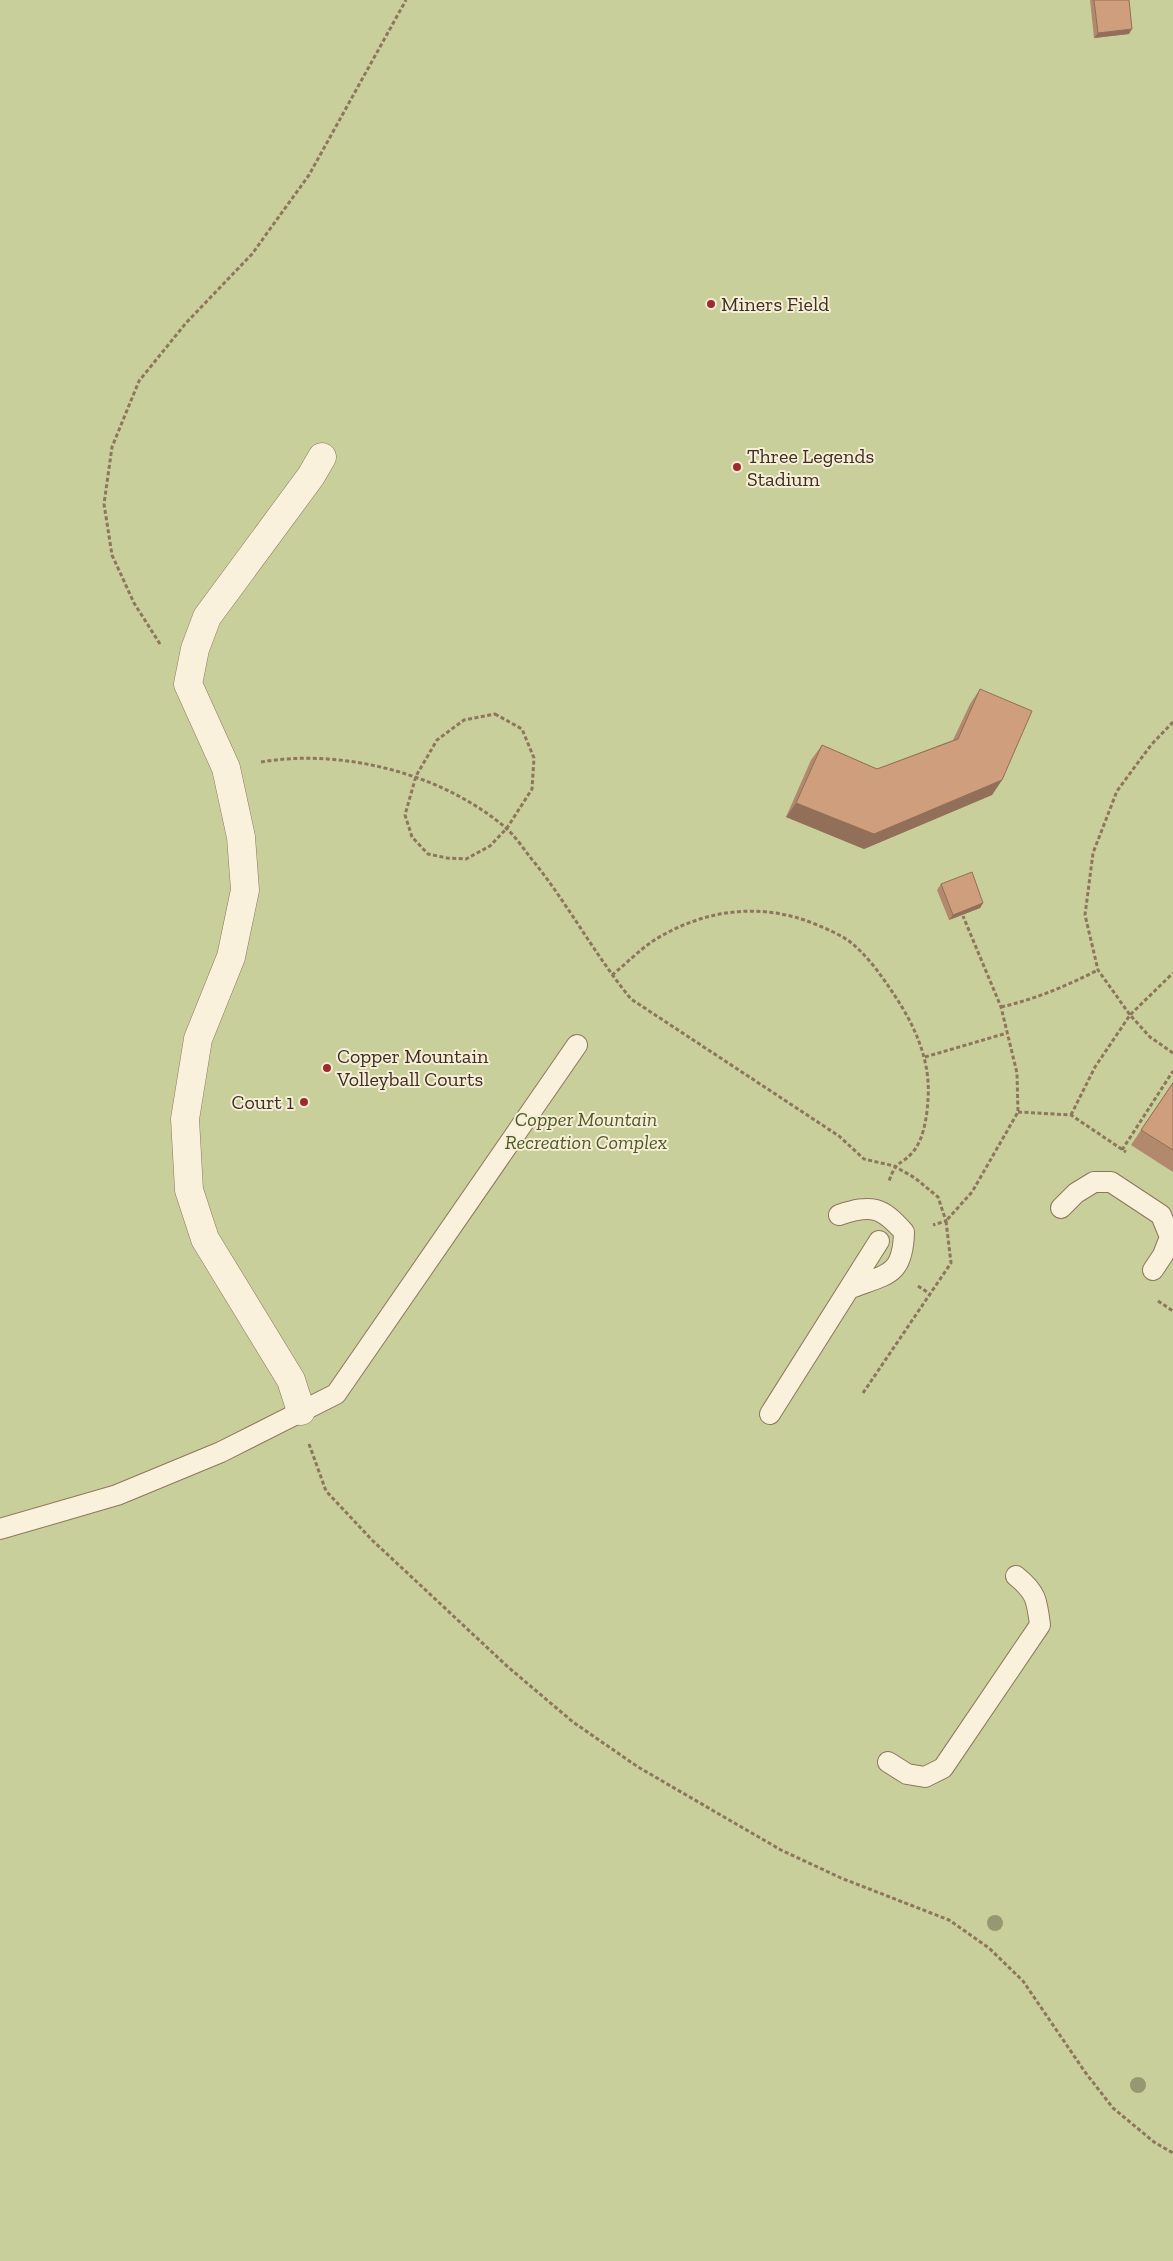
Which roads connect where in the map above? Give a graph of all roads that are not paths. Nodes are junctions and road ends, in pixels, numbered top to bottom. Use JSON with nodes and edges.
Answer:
{"nodes":[{"id":1,"x":322,"y":457,"type":"dead end"},
{"id":2,"x":577,"y":1045,"type":"dead end"},
{"id":3,"x":1060,"y":1208,"type":"dead end"},
{"id":4,"x":839,"y":1215,"type":"dead end"},
{"id":5,"x":879,"y":1241,"type":"dead end"},
{"id":6,"x":1153,"y":1270,"type":"dead end"},
{"id":7,"x":851,"y":1288,"type":"junction"},
{"id":8,"x":300,"y":1411,"type":"junction"},
{"id":9,"x":770,"y":1414,"type":"dead end"},
{"id":10,"x":0,"y":1529,"type":"edge"},
{"id":11,"x":1016,"y":1576,"type":"dead end"},
{"id":12,"x":888,"y":1762,"type":"dead end"}],
"edges":[{"from":1,"to":8,"type":"street"},
{"from":2,"to":8,"type":"lane"},
{"from":3,"to":6,"type":"lane"},
{"from":4,"to":7,"type":"lane"},
{"from":5,"to":7,"type":"lane"},
{"from":7,"to":9,"type":"lane"},
{"from":8,"to":10,"type":"lane"},
{"from":11,"to":12,"type":"lane"}]}
